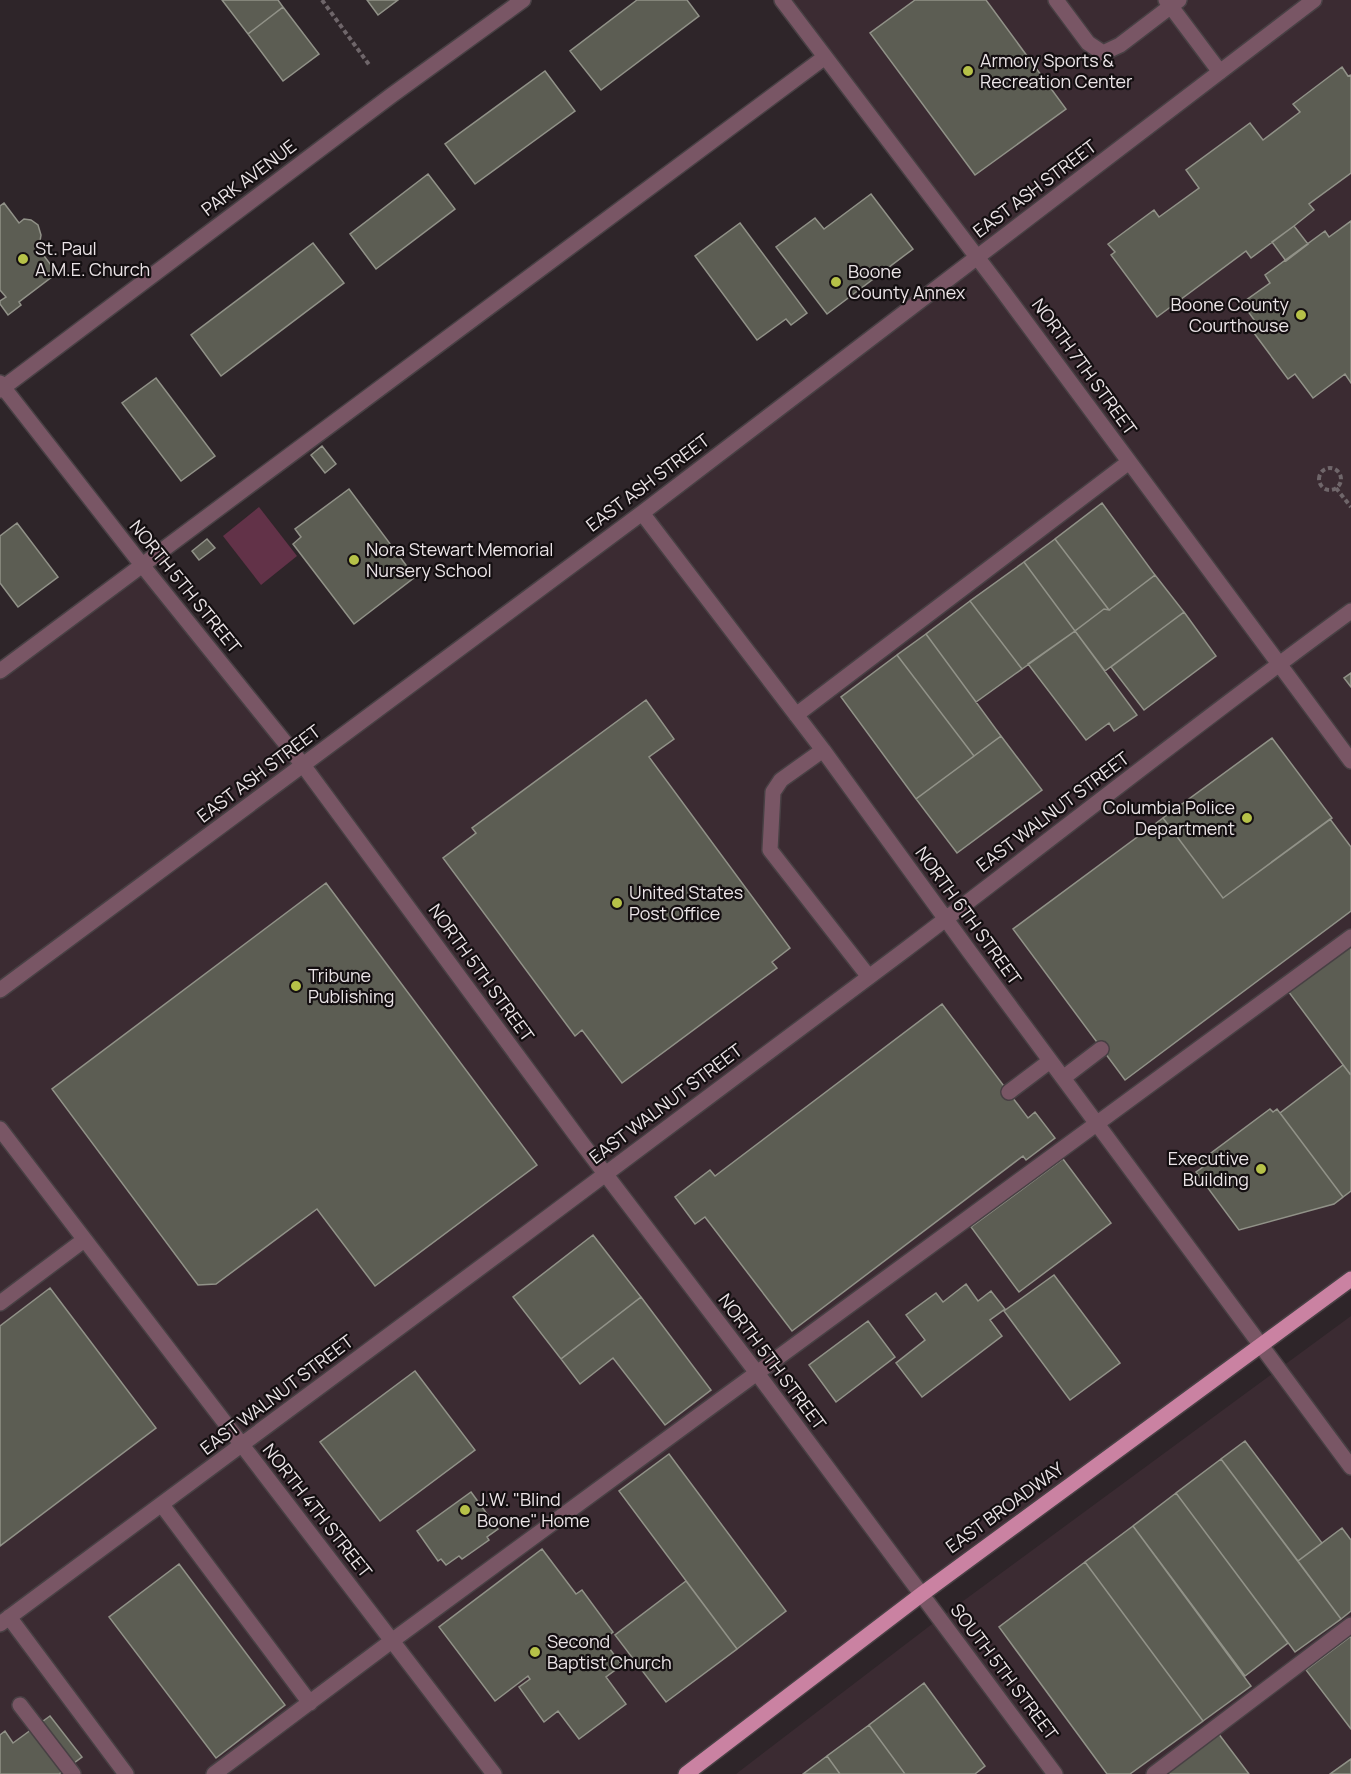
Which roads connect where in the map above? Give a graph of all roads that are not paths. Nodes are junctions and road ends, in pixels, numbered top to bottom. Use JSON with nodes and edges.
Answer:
{"nodes":[{"id":1,"x":523,"y":0,"type":"edge"},
{"id":2,"x":782,"y":0,"type":"edge"},
{"id":3,"x":1056,"y":0,"type":"edge"},
{"id":4,"x":1314,"y":0,"type":"edge"},
{"id":5,"x":1172,"y":2,"type":"edge"},
{"id":6,"x":825,"y":57,"type":"junction"},
{"id":7,"x":1220,"y":72,"type":"junction"},
{"id":8,"x":978,"y":257,"type":"junction"},
{"id":9,"x":1,"y":386,"type":"edge"},
{"id":10,"x":1129,"y":462,"type":"junction"},
{"id":11,"x":642,"y":513,"type":"junction"},
{"id":12,"x":141,"y":565,"type":"junction"},
{"id":13,"x":1351,"y":611,"type":"edge"},
{"id":14,"x":1279,"y":664,"type":"junction"},
{"id":15,"x":0,"y":671,"type":"edge"},
{"id":16,"x":796,"y":715,"type":"junction"},
{"id":17,"x":823,"y":750,"type":"junction"},
{"id":18,"x":1351,"y":761,"type":"edge"},
{"id":19,"x":303,"y":765,"type":"junction"},
{"id":20,"x":945,"y":919,"type":"junction"},
{"id":21,"x":1351,"y":937,"type":"edge"},
{"id":22,"x":868,"y":977,"type":"junction"},
{"id":23,"x":0,"y":990,"type":"edge"},
{"id":24,"x":1101,"y":1049,"type":"dead end"},
{"id":25,"x":1050,"y":1060,"type":"junction"},
{"id":26,"x":1063,"y":1078,"type":"junction"},
{"id":27,"x":1008,"y":1092,"type":"dead end"},
{"id":28,"x":1096,"y":1123,"type":"junction"},
{"id":29,"x":0,"y":1129,"type":"edge"},
{"id":30,"x":605,"y":1173,"type":"junction"},
{"id":31,"x":84,"y":1240,"type":"junction"},
{"id":32,"x":1351,"y":1279,"type":"edge"},
{"id":33,"x":0,"y":1303,"type":"edge"},
{"id":34,"x":1260,"y":1345,"type":"junction"},
{"id":35,"x":757,"y":1373,"type":"junction"},
{"id":36,"x":242,"y":1446,"type":"junction"},
{"id":37,"x":1351,"y":1467,"type":"edge"},
{"id":38,"x":162,"y":1505,"type":"junction"},
{"id":39,"x":922,"y":1594,"type":"junction"},
{"id":40,"x":4,"y":1620,"type":"edge"},
{"id":41,"x":1351,"y":1625,"type":"edge"},
{"id":42,"x":393,"y":1640,"type":"junction"},
{"id":43,"x":310,"y":1702,"type":"junction"},
{"id":44,"x":20,"y":1705,"type":"dead end"},
{"id":45,"x":73,"y":1774,"type":"edge"},
{"id":46,"x":126,"y":1774,"type":"edge"},
{"id":47,"x":213,"y":1774,"type":"edge"},
{"id":48,"x":494,"y":1774,"type":"edge"},
{"id":49,"x":686,"y":1774,"type":"edge"},
{"id":50,"x":1055,"y":1774,"type":"edge"},
{"id":51,"x":1154,"y":1774,"type":"edge"}],
"edges":[{"from":1,"to":9,"type":"street","name":"PARK AVENUE"},
{"from":2,"to":6,"type":"street","name":"NORTH 7TH STREET"},
{"from":3,"to":5,"type":"street"},
{"from":4,"to":7,"type":"street","name":"EAST ASH STREET"},
{"from":5,"to":7,"type":"street"},
{"from":6,"to":8,"type":"street","name":"NORTH 7TH STREET"},
{"from":6,"to":12,"type":"street"},
{"from":7,"to":8,"type":"street","name":"EAST ASH STREET"},
{"from":8,"to":10,"type":"street","name":"NORTH 7TH STREET"},
{"from":8,"to":11,"type":"street","name":"EAST ASH STREET"},
{"from":9,"to":12,"type":"street","name":"NORTH 5TH STREET"},
{"from":10,"to":14,"type":"street","name":"NORTH 7TH STREET"},
{"from":10,"to":16,"type":"street"},
{"from":11,"to":16,"type":"street","name":"NORTH 6TH STREET"},
{"from":11,"to":19,"type":"street","name":"EAST ASH STREET"},
{"from":12,"to":15,"type":"street"},
{"from":12,"to":19,"type":"street","name":"NORTH 5TH STREET"},
{"from":13,"to":14,"type":"street","name":"EAST WALNUT STREET"},
{"from":14,"to":18,"type":"street","name":"NORTH 7TH STREET"},
{"from":14,"to":20,"type":"street","name":"EAST WALNUT STREET"},
{"from":16,"to":17,"type":"street","name":"NORTH 6TH STREET"},
{"from":17,"to":20,"type":"street","name":"NORTH 6TH STREET"},
{"from":17,"to":22,"type":"street"},
{"from":19,"to":23,"type":"street","name":"EAST ASH STREET"},
{"from":19,"to":30,"type":"street","name":"NORTH 5TH STREET"},
{"from":20,"to":22,"type":"street","name":"EAST WALNUT STREET"},
{"from":20,"to":25,"type":"street","name":"NORTH 6TH STREET"},
{"from":21,"to":28,"type":"street"},
{"from":22,"to":30,"type":"street","name":"EAST WALNUT STREET"},
{"from":24,"to":26,"type":"street"},
{"from":25,"to":26,"type":"street","name":"NORTH 6TH STREET"},
{"from":25,"to":27,"type":"street"},
{"from":26,"to":28,"type":"street","name":"NORTH 6TH STREET"},
{"from":28,"to":34,"type":"street","name":"NORTH 6TH STREET"},
{"from":28,"to":35,"type":"street"},
{"from":29,"to":31,"type":"street","name":"NORTH 4TH STREET"},
{"from":30,"to":35,"type":"street","name":"NORTH 5TH STREET"},
{"from":30,"to":36,"type":"street","name":"EAST WALNUT STREET"},
{"from":31,"to":33,"type":"street"},
{"from":31,"to":36,"type":"street","name":"NORTH 4TH STREET"},
{"from":32,"to":34,"type":"main road","name":"EAST BROADWAY"},
{"from":34,"to":37,"type":"street","name":"NORTH 6TH STREET"},
{"from":34,"to":39,"type":"main road","name":"EAST BROADWAY"},
{"from":35,"to":39,"type":"street","name":"NORTH 5TH STREET"},
{"from":35,"to":42,"type":"street"},
{"from":36,"to":38,"type":"street","name":"EAST WALNUT STREET"},
{"from":36,"to":42,"type":"street","name":"NORTH 4TH STREET"},
{"from":38,"to":40,"type":"street","name":"EAST WALNUT STREET"},
{"from":38,"to":43,"type":"street"},
{"from":39,"to":49,"type":"main road","name":"EAST BROADWAY"},
{"from":39,"to":50,"type":"street","name":"SOUTH 5TH STREET"},
{"from":40,"to":46,"type":"street"},
{"from":41,"to":51,"type":"street"},
{"from":42,"to":43,"type":"street"},
{"from":42,"to":48,"type":"street","name":"NORTH 4TH STREET"},
{"from":43,"to":47,"type":"street"},
{"from":44,"to":45,"type":"street"}]}
